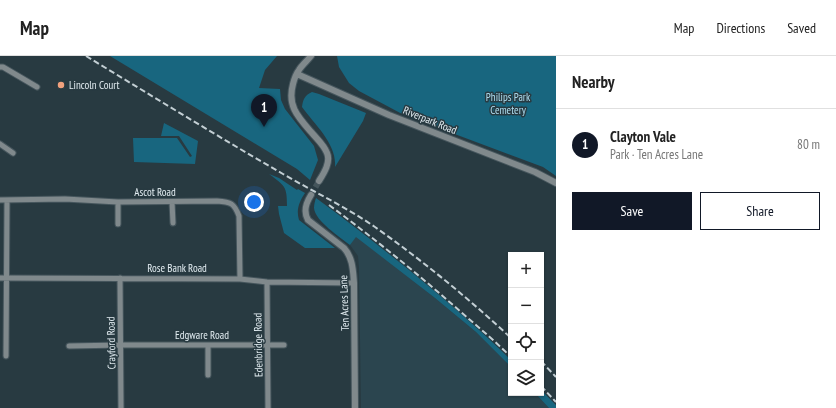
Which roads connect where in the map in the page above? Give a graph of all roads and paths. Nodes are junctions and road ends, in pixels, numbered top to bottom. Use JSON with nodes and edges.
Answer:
{"nodes":[{"id":1,"x":311,"y":56,"type":"edge"},
{"id":2,"x":0,"y":67,"type":"edge"},
{"id":3,"x":297,"y":74,"type":"junction"},
{"id":4,"x":37,"y":87,"type":"dead end"},
{"id":5,"x":0,"y":144,"type":"edge"},
{"id":6,"x":13,"y":153,"type":"dead end"},
{"id":7,"x":319,"y":181,"type":"tunnel mouth"},
{"id":8,"x":556,"y":183,"type":"edge"},
{"id":9,"x":311,"y":195,"type":"tunnel mouth"},
{"id":10,"x":0,"y":200,"type":"edge"},
{"id":11,"x":7,"y":200,"type":"junction"},
{"id":12,"x":118,"y":202,"type":"junction"},
{"id":13,"x":172,"y":202,"type":"junction"},
{"id":14,"x":173,"y":223,"type":"dead end"},
{"id":15,"x":118,"y":224,"type":"dead end"},
{"id":16,"x":3,"y":278,"type":"edge"},
{"id":17,"x":120,"y":278,"type":"junction"},
{"id":18,"x":240,"y":279,"type":"junction"},
{"id":19,"x":267,"y":282,"type":"junction"},
{"id":20,"x":354,"y":283,"type":"junction"},
{"id":21,"x":120,"y":345,"type":"junction"},
{"id":22,"x":208,"y":345,"type":"junction"},
{"id":23,"x":268,"y":345,"type":"junction"},
{"id":24,"x":284,"y":345,"type":"dead end"},
{"id":25,"x":69,"y":346,"type":"dead end"},
{"id":26,"x":6,"y":356,"type":"dead end"},
{"id":27,"x":208,"y":375,"type":"dead end"},
{"id":28,"x":121,"y":408,"type":"edge"},
{"id":29,"x":268,"y":408,"type":"edge"},
{"id":30,"x":355,"y":408,"type":"edge"}],
"edges":[{"from":1,"to":3,"type":"street"},
{"from":2,"to":4,"type":"street"},
{"from":3,"to":7,"type":"street"},
{"from":3,"to":8,"type":"street","name":"Riverpark Road"},
{"from":5,"to":6,"type":"street"},
{"from":9,"to":20,"type":"street","name":"Ten Acres Lane"},
{"from":10,"to":11,"type":"street","name":"Ascot Road"},
{"from":11,"to":12,"type":"street","name":"Ascot Road"},
{"from":11,"to":16,"type":"street"},
{"from":12,"to":13,"type":"street","name":"Ascot Road"},
{"from":12,"to":15,"type":"street"},
{"from":13,"to":14,"type":"street"},
{"from":13,"to":18,"type":"street","name":"Ascot Road"},
{"from":16,"to":17,"type":"street","name":"Rose Bank Road"},
{"from":16,"to":26,"type":"street"},
{"from":17,"to":18,"type":"street","name":"Rose Bank Road"},
{"from":17,"to":21,"type":"street","name":"Crayford Road"},
{"from":18,"to":19,"type":"street","name":"Rose Bank Road"},
{"from":19,"to":20,"type":"street","name":"Rose Bank Road"},
{"from":19,"to":23,"type":"street","name":"Edenbridge Road"},
{"from":20,"to":30,"type":"street","name":"Ten Acres Lane"},
{"from":21,"to":22,"type":"street","name":"Edgware Road"},
{"from":21,"to":25,"type":"street","name":"Edgware Road"},
{"from":21,"to":28,"type":"street","name":"Crayford Road"},
{"from":22,"to":23,"type":"street","name":"Edgware Road"},
{"from":22,"to":27,"type":"street"},
{"from":23,"to":24,"type":"street","name":"Edgware Road"},
{"from":23,"to":29,"type":"street","name":"Edenbridge Road"}]}
